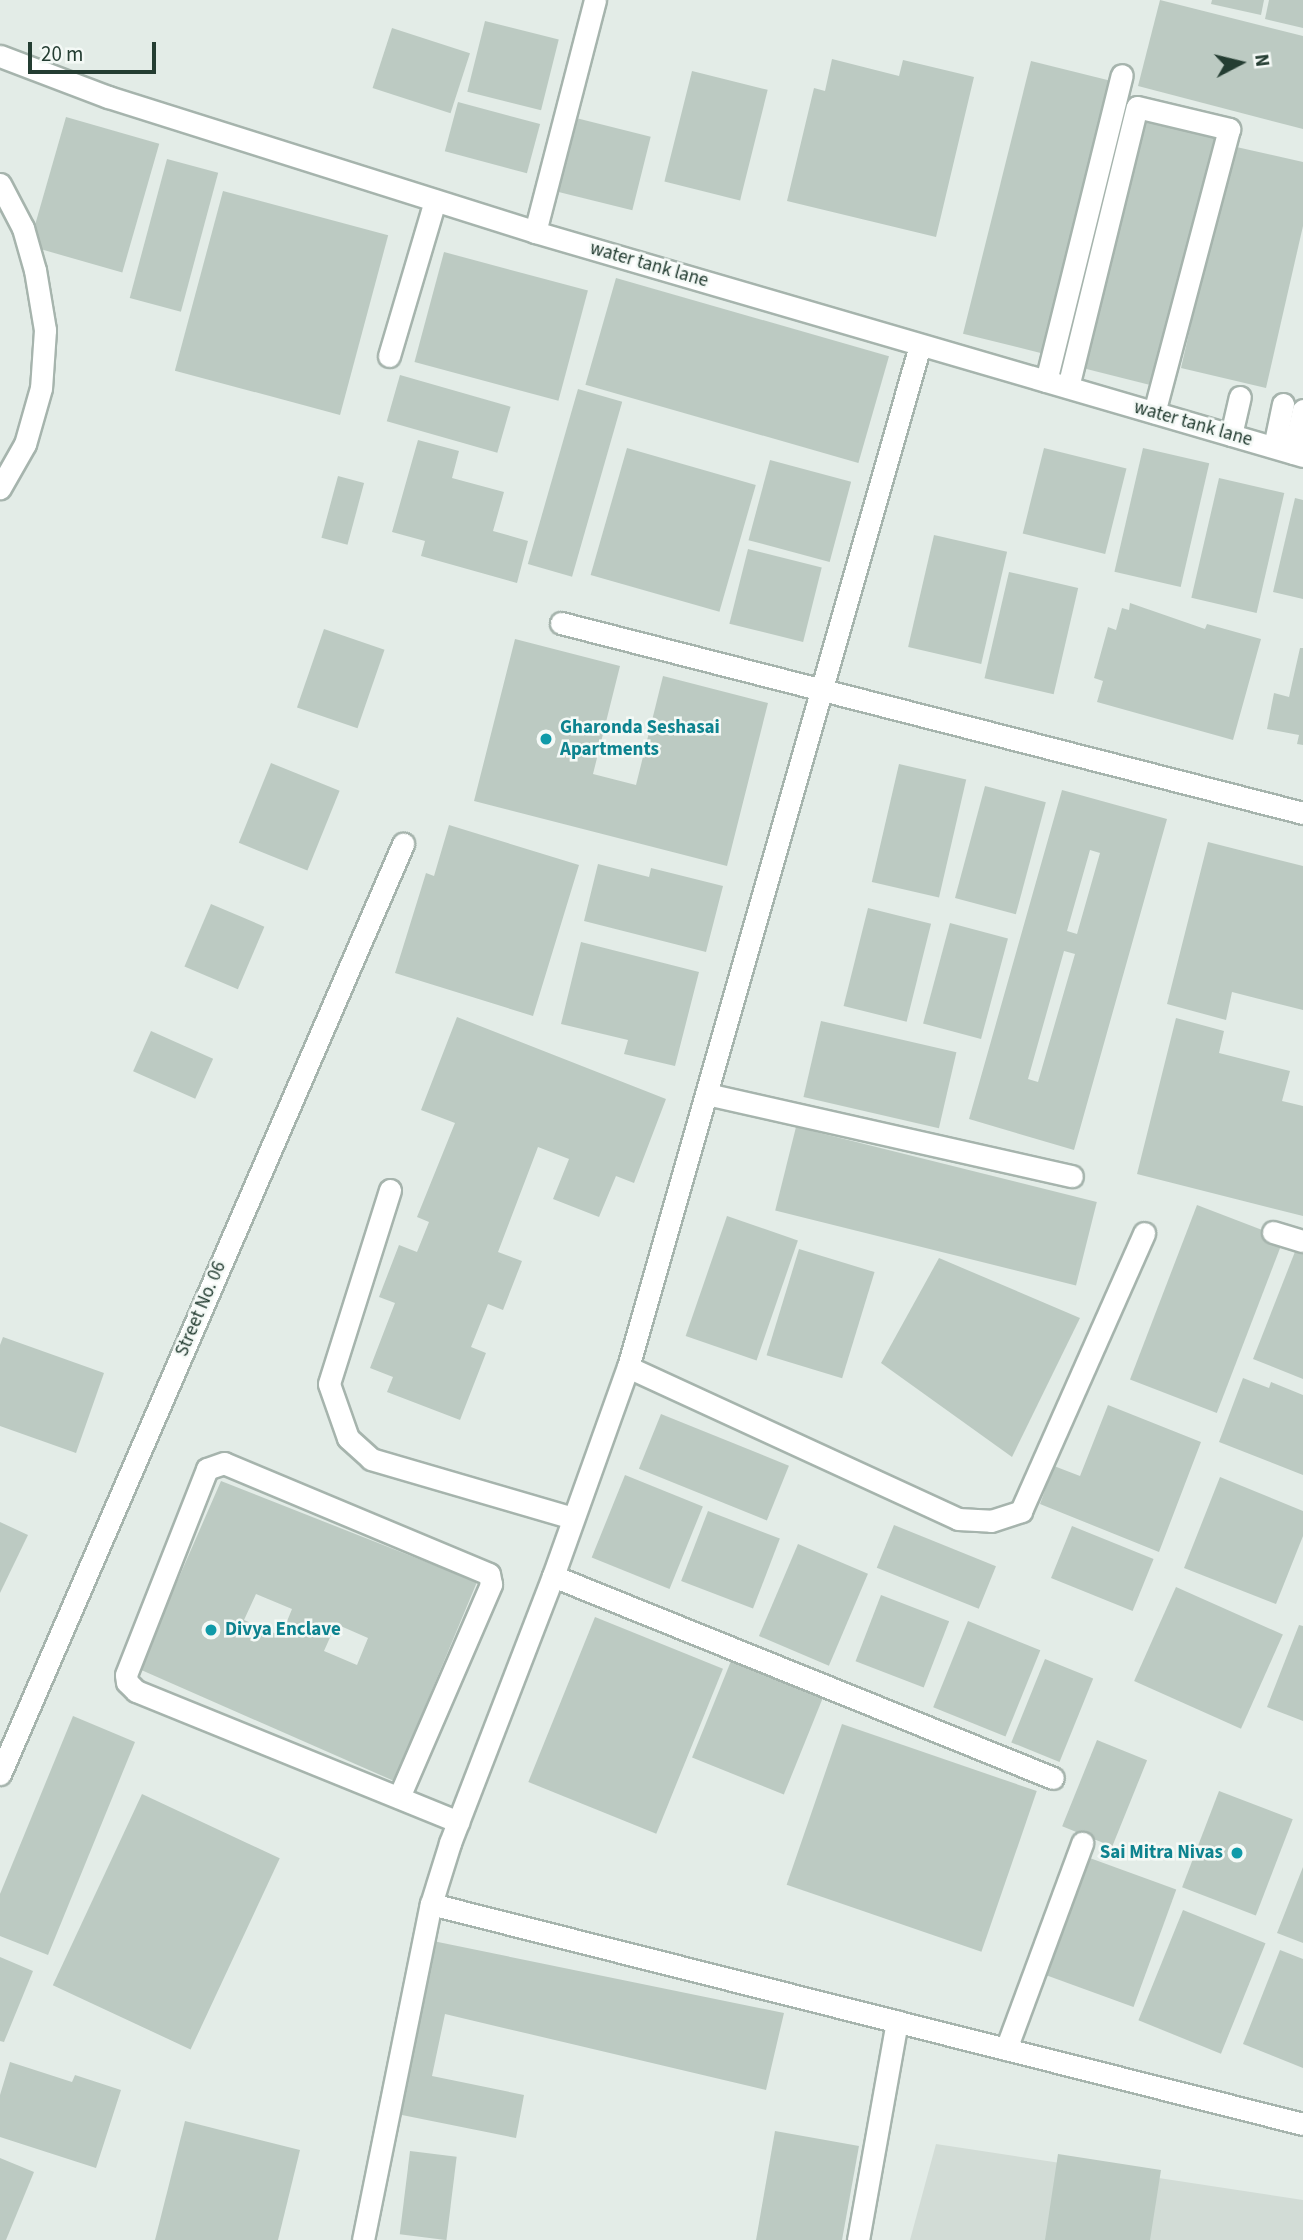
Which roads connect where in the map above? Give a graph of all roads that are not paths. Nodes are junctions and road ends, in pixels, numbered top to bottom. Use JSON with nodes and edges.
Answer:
{"nodes":[{"id":1,"x":595,"y":0,"type":"edge"},
{"id":2,"x":0,"y":55,"type":"edge"},
{"id":3,"x":1122,"y":75,"type":"dead end"},
{"id":4,"x":0,"y":184,"type":"edge"},
{"id":5,"x":435,"y":201,"type":"junction"},
{"id":6,"x":535,"y":232,"type":"junction"},
{"id":7,"x":920,"y":345,"type":"junction"},
{"id":8,"x":389,"y":356,"type":"dead end"},
{"id":9,"x":1046,"y":381,"type":"junction"},
{"id":10,"x":1068,"y":387,"type":"junction"},
{"id":11,"x":1240,"y":397,"type":"dead end"},
{"id":12,"x":1283,"y":404,"type":"dead end"},
{"id":13,"x":1303,"y":411,"type":"edge"},
{"id":14,"x":1154,"y":412,"type":"junction"},
{"id":15,"x":1231,"y":435,"type":"junction"},
{"id":16,"x":1290,"y":452,"type":"edge"},
{"id":17,"x":0,"y":488,"type":"edge"},
{"id":18,"x":561,"y":623,"type":"dead end"},
{"id":19,"x":823,"y":691,"type":"junction"},
{"id":20,"x":1303,"y":813,"type":"edge"},
{"id":21,"x":402,"y":844,"type":"dead end"},
{"id":22,"x":707,"y":1094,"type":"junction"},
{"id":23,"x":1072,"y":1176,"type":"dead end"},
{"id":24,"x":390,"y":1189,"type":"dead end"},
{"id":25,"x":1273,"y":1232,"type":"dead end"},
{"id":26,"x":1144,"y":1233,"type":"dead end"},
{"id":27,"x":1303,"y":1241,"type":"edge"},
{"id":28,"x":628,"y":1367,"type":"junction"},
{"id":29,"x":573,"y":1518,"type":"junction"},
{"id":30,"x":552,"y":1576,"type":"junction"},
{"id":31,"x":0,"y":1774,"type":"edge"},
{"id":32,"x":1053,"y":1778,"type":"dead end"},
{"id":33,"x":399,"y":1797,"type":"junction"},
{"id":34,"x":458,"y":1822,"type":"junction"},
{"id":35,"x":1082,"y":1843,"type":"dead end"},
{"id":36,"x":431,"y":1904,"type":"junction"},
{"id":37,"x":897,"y":2021,"type":"junction"},
{"id":38,"x":1006,"y":2049,"type":"junction"},
{"id":39,"x":1303,"y":2124,"type":"edge"},
{"id":40,"x":363,"y":2240,"type":"edge"},
{"id":41,"x":858,"y":2240,"type":"edge"}],
"edges":[{"from":1,"to":6,"type":"street"},
{"from":2,"to":5,"type":"street","name":"water tank lane"},
{"from":3,"to":9,"type":"street"},
{"from":4,"to":17,"type":"street"},
{"from":5,"to":6,"type":"street","name":"water tank lane"},
{"from":5,"to":8,"type":"street"},
{"from":6,"to":7,"type":"street","name":"water tank lane"},
{"from":7,"to":9,"type":"street","name":"water tank lane"},
{"from":7,"to":19,"type":"street"},
{"from":9,"to":10,"type":"street","name":"water tank lane"},
{"from":10,"to":14,"type":"street","name":"water tank lane"},
{"from":10,"to":14,"type":"street"},
{"from":11,"to":15,"type":"street"},
{"from":12,"to":16,"type":"street"},
{"from":13,"to":16,"type":"street"},
{"from":14,"to":15,"type":"street","name":"water tank lane"},
{"from":15,"to":16,"type":"street","name":"water tank lane"},
{"from":18,"to":19,"type":"street"},
{"from":19,"to":20,"type":"street"},
{"from":19,"to":22,"type":"street"},
{"from":21,"to":31,"type":"street","name":"Street No. 06"},
{"from":22,"to":23,"type":"street"},
{"from":22,"to":28,"type":"street"},
{"from":24,"to":29,"type":"street"},
{"from":25,"to":27,"type":"street"},
{"from":26,"to":28,"type":"street"},
{"from":28,"to":29,"type":"street"},
{"from":29,"to":30,"type":"street"},
{"from":30,"to":32,"type":"street"},
{"from":30,"to":34,"type":"street"},
{"from":33,"to":33,"type":"street"},
{"from":33,"to":34,"type":"street"},
{"from":34,"to":36,"type":"street"},
{"from":35,"to":38,"type":"street"},
{"from":36,"to":37,"type":"street"},
{"from":36,"to":40,"type":"street"},
{"from":37,"to":38,"type":"street"},
{"from":37,"to":41,"type":"street"},
{"from":38,"to":39,"type":"street"}]}
